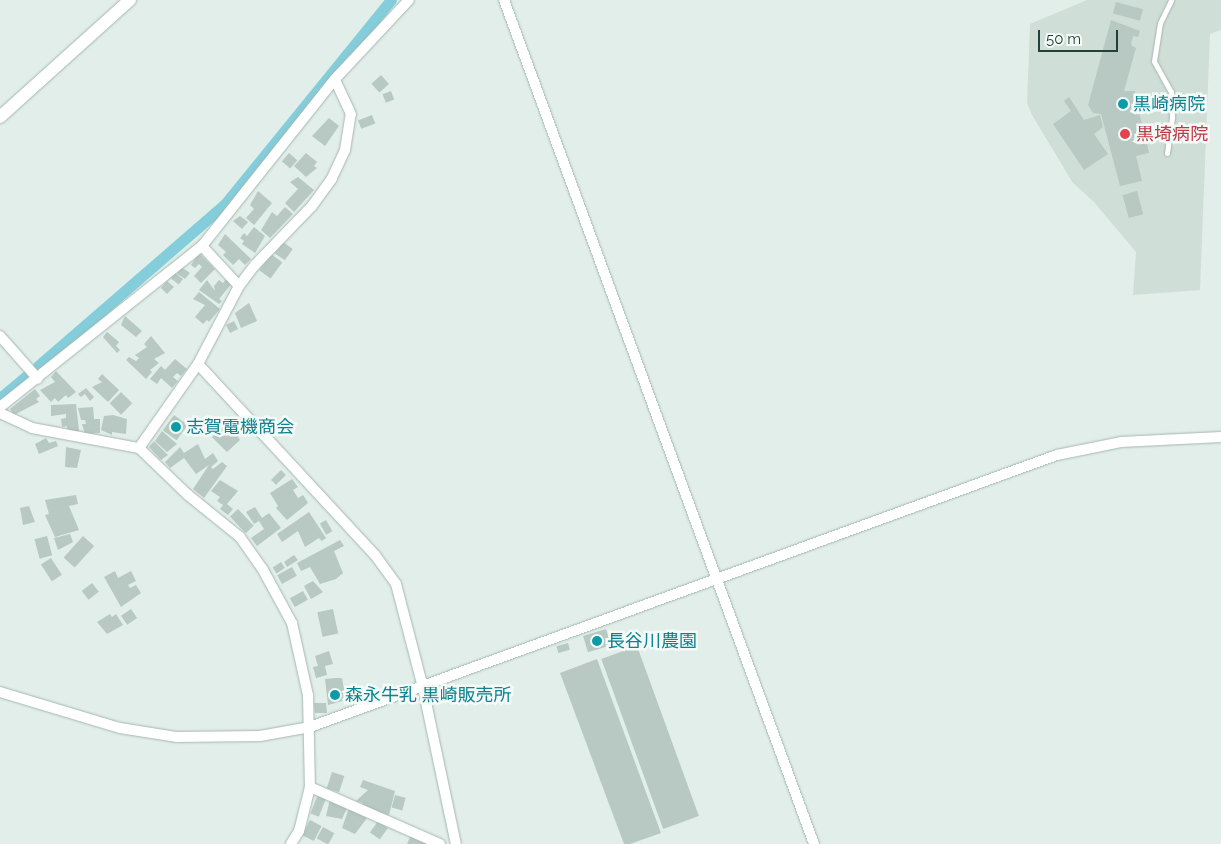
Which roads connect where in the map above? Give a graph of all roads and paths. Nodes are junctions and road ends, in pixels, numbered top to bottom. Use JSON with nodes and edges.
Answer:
{"nodes":[{"id":1,"x":130,"y":0,"type":"edge"},
{"id":2,"x":504,"y":0,"type":"edge"},
{"id":3,"x":1171,"y":0,"type":"edge"},
{"id":4,"x":403,"y":2,"type":"edge"},
{"id":5,"x":335,"y":79,"type":"junction"},
{"id":6,"x":0,"y":117,"type":"edge"},
{"id":7,"x":1167,"y":153,"type":"dead end"},
{"id":8,"x":202,"y":246,"type":"junction"},
{"id":9,"x":239,"y":286,"type":"junction"},
{"id":10,"x":0,"y":336,"type":"edge"},
{"id":11,"x":198,"y":364,"type":"junction"},
{"id":12,"x":38,"y":379,"type":"junction"},
{"id":13,"x":0,"y":406,"type":"edge"},
{"id":14,"x":0,"y":413,"type":"edge"},
{"id":15,"x":1221,"y":437,"type":"edge"},
{"id":16,"x":139,"y":448,"type":"junction"},
{"id":17,"x":716,"y":579,"type":"junction"},
{"id":18,"x":423,"y":688,"type":"junction"},
{"id":19,"x":0,"y":692,"type":"edge"},
{"id":20,"x":310,"y":727,"type":"junction"},
{"id":21,"x":310,"y":787,"type":"junction"},
{"id":22,"x":455,"y":843,"type":"edge"},
{"id":23,"x":291,"y":844,"type":"edge"},
{"id":24,"x":440,"y":844,"type":"edge"},
{"id":25,"x":814,"y":844,"type":"edge"}],
"edges":[{"from":1,"to":6,"type":"street"},
{"from":2,"to":17,"type":"street"},
{"from":3,"to":7,"type":"lane"},
{"from":4,"to":5,"type":"street"},
{"from":5,"to":8,"type":"street"},
{"from":5,"to":9,"type":"street"},
{"from":8,"to":9,"type":"street"},
{"from":8,"to":12,"type":"street"},
{"from":9,"to":11,"type":"street"},
{"from":10,"to":12,"type":"street"},
{"from":11,"to":16,"type":"street"},
{"from":11,"to":18,"type":"street"},
{"from":12,"to":13,"type":"street"},
{"from":14,"to":16,"type":"street"},
{"from":15,"to":17,"type":"street"},
{"from":16,"to":20,"type":"street"},
{"from":17,"to":18,"type":"street"},
{"from":17,"to":25,"type":"street"},
{"from":18,"to":20,"type":"street"},
{"from":18,"to":22,"type":"street"},
{"from":19,"to":20,"type":"street"},
{"from":20,"to":21,"type":"street"},
{"from":21,"to":23,"type":"street"},
{"from":21,"to":24,"type":"street"}]}
